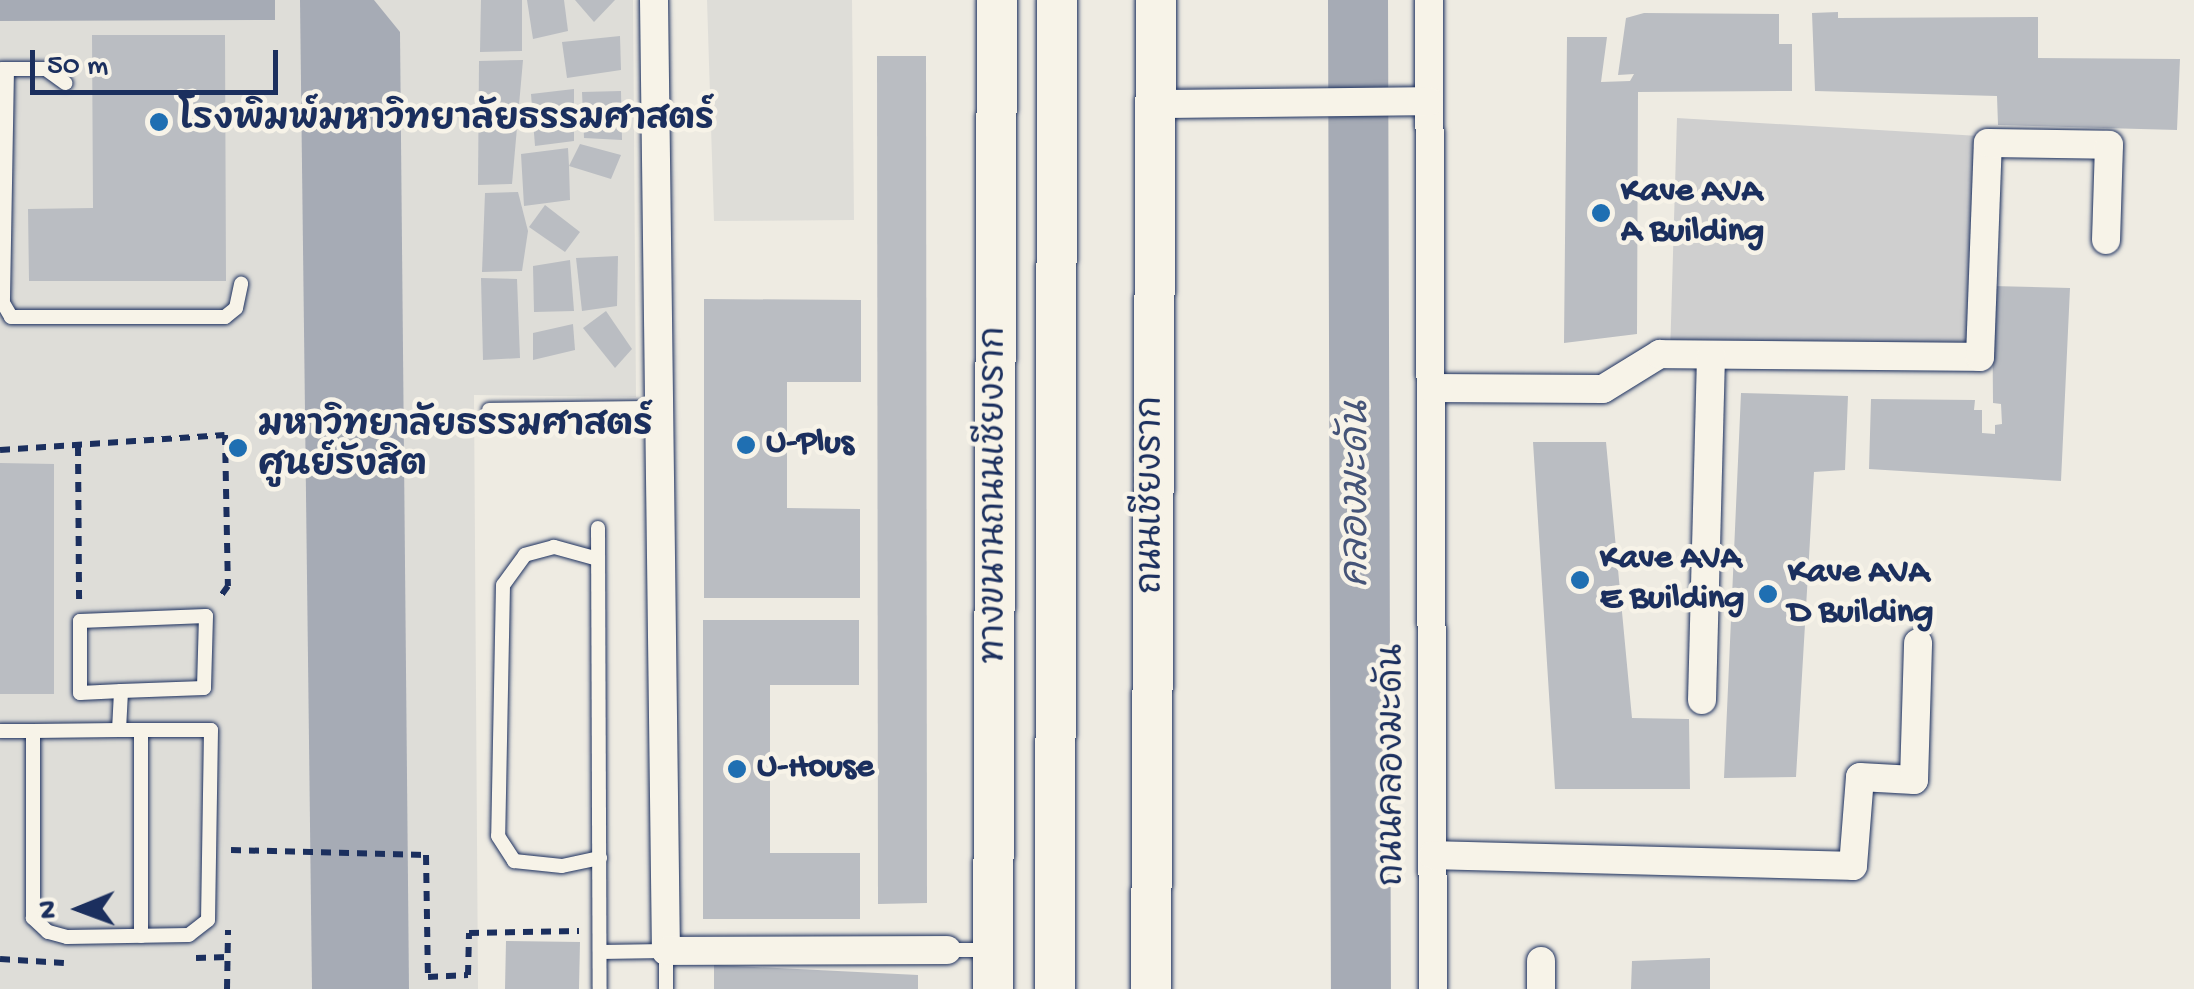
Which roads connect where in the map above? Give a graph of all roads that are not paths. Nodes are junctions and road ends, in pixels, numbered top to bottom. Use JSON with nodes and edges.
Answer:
{"nodes":[{"id":1,"x":654,"y":0,"type":"edge"},
{"id":2,"x":998,"y":0,"type":"edge"},
{"id":3,"x":1057,"y":0,"type":"edge"},
{"id":4,"x":1156,"y":0,"type":"edge"},
{"id":5,"x":1429,"y":0,"type":"edge"},
{"id":6,"x":4,"y":69,"type":"edge"},
{"id":7,"x":65,"y":83,"type":"dead end"},
{"id":8,"x":1419,"y":101,"type":"junction"},
{"id":9,"x":1156,"y":104,"type":"junction"},
{"id":10,"x":2106,"y":240,"type":"dead end"},
{"id":11,"x":241,"y":284,"type":"dead end"},
{"id":12,"x":1711,"y":355,"type":"junction"},
{"id":13,"x":1430,"y":388,"type":"junction"},
{"id":14,"x":660,"y":408,"type":"junction"},
{"id":15,"x":489,"y":410,"type":"dead end"},
{"id":16,"x":598,"y":528,"type":"dead end"},
{"id":17,"x":598,"y":560,"type":"junction"},
{"id":18,"x":1918,"y":642,"type":"dead end"},
{"id":19,"x":121,"y":691,"type":"junction"},
{"id":20,"x":1702,"y":700,"type":"dead end"},
{"id":21,"x":119,"y":730,"type":"junction"},
{"id":22,"x":141,"y":730,"type":"junction"},
{"id":23,"x":0,"y":731,"type":"edge"},
{"id":24,"x":32,"y":731,"type":"junction"},
{"id":25,"x":1433,"y":855,"type":"junction"},
{"id":26,"x":600,"y":858,"type":"junction"},
{"id":27,"x":141,"y":936,"type":"junction"},
{"id":28,"x":947,"y":950,"type":"joint"},
{"id":29,"x":666,"y":951,"type":"junction"},
{"id":30,"x":600,"y":952,"type":"junction"},
{"id":31,"x":993,"y":970,"type":"edge"},
{"id":32,"x":600,"y":989,"type":"edge"},
{"id":33,"x":666,"y":989,"type":"edge"},
{"id":34,"x":1055,"y":989,"type":"edge"},
{"id":35,"x":1151,"y":989,"type":"edge"},
{"id":36,"x":1433,"y":989,"type":"edge"}],
"edges":[{"from":1,"to":14,"type":"street"},
{"from":2,"to":31,"type":"main road","name":"ทางขนานถนนเชียงราก"},
{"from":3,"to":34,"type":"main road"},
{"from":4,"to":9,"type":"main road","name":"ถนนเชียงราก"},
{"from":5,"to":8,"type":"street","name":"ถนนคลองมะดัน"},
{"from":6,"to":7,"type":"lane"},
{"from":6,"to":11,"type":"lane"},
{"from":8,"to":9,"type":"street"},
{"from":8,"to":13,"type":"street","name":"ถนนคลองมะดัน"},
{"from":9,"to":35,"type":"main road","name":"ถนนเชียงราก"},
{"from":10,"to":12,"type":"street"},
{"from":12,"to":13,"type":"street"},
{"from":12,"to":20,"type":"street"},
{"from":13,"to":25,"type":"street","name":"ถนนคลองมะดัน"},
{"from":14,"to":15,"type":"lane"},
{"from":14,"to":29,"type":"street"},
{"from":16,"to":17,"type":"lane"},
{"from":17,"to":26,"type":"lane"},
{"from":17,"to":26,"type":"lane"},
{"from":18,"to":25,"type":"street"},
{"from":19,"to":19,"type":"lane"},
{"from":19,"to":21,"type":"lane"},
{"from":21,"to":22,"type":"lane"},
{"from":21,"to":24,"type":"lane"},
{"from":22,"to":27,"type":"lane"},
{"from":22,"to":27,"type":"lane"},
{"from":23,"to":24,"type":"lane"},
{"from":24,"to":27,"type":"lane"},
{"from":25,"to":36,"type":"street","name":"ถนนคลองมะดัน"},
{"from":26,"to":30,"type":"lane"},
{"from":28,"to":29,"type":"street"},
{"from":28,"to":31,"type":"lane"},
{"from":29,"to":30,"type":"lane"},
{"from":29,"to":33,"type":"lane"},
{"from":30,"to":32,"type":"lane"}]}
